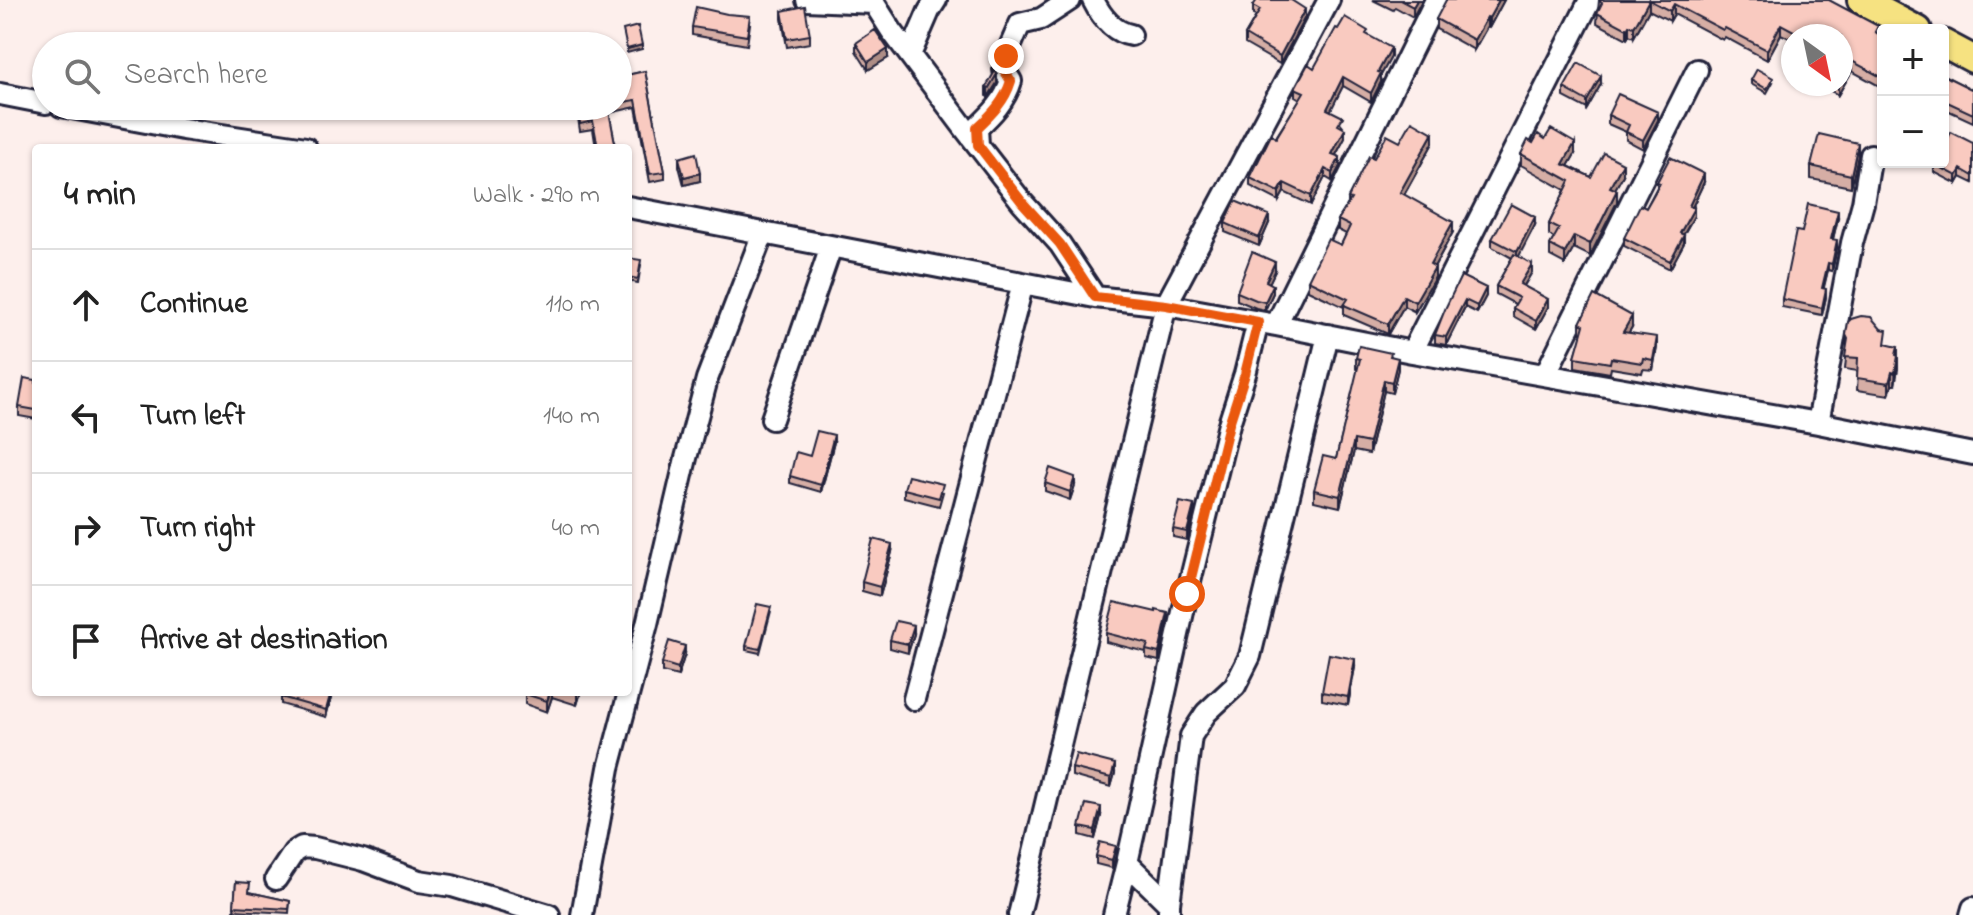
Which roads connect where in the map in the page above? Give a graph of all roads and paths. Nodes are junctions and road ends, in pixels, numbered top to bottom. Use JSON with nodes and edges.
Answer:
{"nodes":[{"id":1,"x":807,"y":0,"type":"edge"},
{"id":2,"x":936,"y":0,"type":"edge"},
{"id":3,"x":1070,"y":0,"type":"edge"},
{"id":4,"x":1093,"y":0,"type":"edge"},
{"id":5,"x":1329,"y":0,"type":"edge"},
{"id":6,"x":1436,"y":0,"type":"edge"},
{"id":7,"x":1590,"y":0,"type":"edge"},
{"id":8,"x":1861,"y":0,"type":"edge"},
{"id":9,"x":873,"y":2,"type":"edge"},
{"id":10,"x":1907,"y":24,"type":"edge"},
{"id":11,"x":1131,"y":35,"type":"dead end"},
{"id":12,"x":1949,"y":46,"type":"edge"},
{"id":13,"x":910,"y":55,"type":"junction"},
{"id":14,"x":1973,"y":59,"type":"edge"},
{"id":15,"x":1697,"y":70,"type":"dead end"},
{"id":16,"x":0,"y":94,"type":"edge"},
{"id":17,"x":32,"y":100,"type":"edge"},
{"id":18,"x":117,"y":120,"type":"edge"},
{"id":19,"x":198,"y":140,"type":"edge"},
{"id":20,"x":252,"y":144,"type":"edge"},
{"id":21,"x":978,"y":145,"type":"junction"},
{"id":22,"x":1871,"y":155,"type":"dead end"},
{"id":23,"x":632,"y":208,"type":"edge"},
{"id":24,"x":763,"y":233,"type":"junction"},
{"id":25,"x":831,"y":247,"type":"junction"},
{"id":26,"x":1023,"y":283,"type":"junction"},
{"id":27,"x":1095,"y":297,"type":"junction"},
{"id":28,"x":1166,"y":305,"type":"junction"},
{"id":29,"x":1267,"y":323,"type":"junction"},
{"id":30,"x":1328,"y":335,"type":"junction"},
{"id":31,"x":1412,"y":352,"type":"junction"},
{"id":32,"x":1545,"y":375,"type":"junction"},
{"id":33,"x":772,"y":419,"type":"dead end"},
{"id":34,"x":1818,"y":423,"type":"junction"},
{"id":35,"x":1973,"y":454,"type":"edge"},
{"id":36,"x":632,"y":681,"type":"edge"},
{"id":37,"x":628,"y":696,"type":"edge"},
{"id":38,"x":914,"y":699,"type":"dead end"},
{"id":39,"x":1127,"y":863,"type":"junction"},
{"id":40,"x":276,"y":879,"type":"dead end"},
{"id":41,"x":1973,"y":908,"type":"edge"},
{"id":42,"x":1169,"y":909,"type":"edge"},
{"id":43,"x":549,"y":915,"type":"edge"},
{"id":44,"x":582,"y":915,"type":"edge"},
{"id":45,"x":1019,"y":915,"type":"edge"},
{"id":46,"x":1114,"y":915,"type":"edge"},
{"id":47,"x":1971,"y":915,"type":"edge"}],
"edges":[{"from":1,"to":9,"type":"street"},
{"from":2,"to":13,"type":"street"},
{"from":3,"to":21,"type":"street"},
{"from":4,"to":11,"type":"street"},
{"from":5,"to":28,"type":"street"},
{"from":6,"to":29,"type":"street"},
{"from":7,"to":31,"type":"street"},
{"from":8,"to":10,"type":"main road"},
{"from":9,"to":13,"type":"street"},
{"from":12,"to":14,"type":"main road"},
{"from":13,"to":21,"type":"street"},
{"from":15,"to":32,"type":"street"},
{"from":16,"to":17,"type":"street"},
{"from":18,"to":19,"type":"street"},
{"from":19,"to":20,"type":"street"},
{"from":21,"to":27,"type":"street"},
{"from":22,"to":34,"type":"street"},
{"from":23,"to":24,"type":"street"},
{"from":24,"to":25,"type":"street"},
{"from":24,"to":36,"type":"street"},
{"from":25,"to":26,"type":"street"},
{"from":25,"to":33,"type":"street"},
{"from":26,"to":27,"type":"street"},
{"from":26,"to":38,"type":"street"},
{"from":27,"to":28,"type":"street"},
{"from":28,"to":29,"type":"street"},
{"from":28,"to":45,"type":"street"},
{"from":29,"to":30,"type":"street"},
{"from":29,"to":39,"type":"street"},
{"from":30,"to":31,"type":"street"},
{"from":30,"to":42,"type":"street"},
{"from":31,"to":32,"type":"street"},
{"from":32,"to":34,"type":"street"},
{"from":34,"to":35,"type":"street"},
{"from":37,"to":44,"type":"street"},
{"from":39,"to":42,"type":"street"},
{"from":39,"to":46,"type":"street"},
{"from":40,"to":43,"type":"street"},
{"from":41,"to":47,"type":"street"}]}
